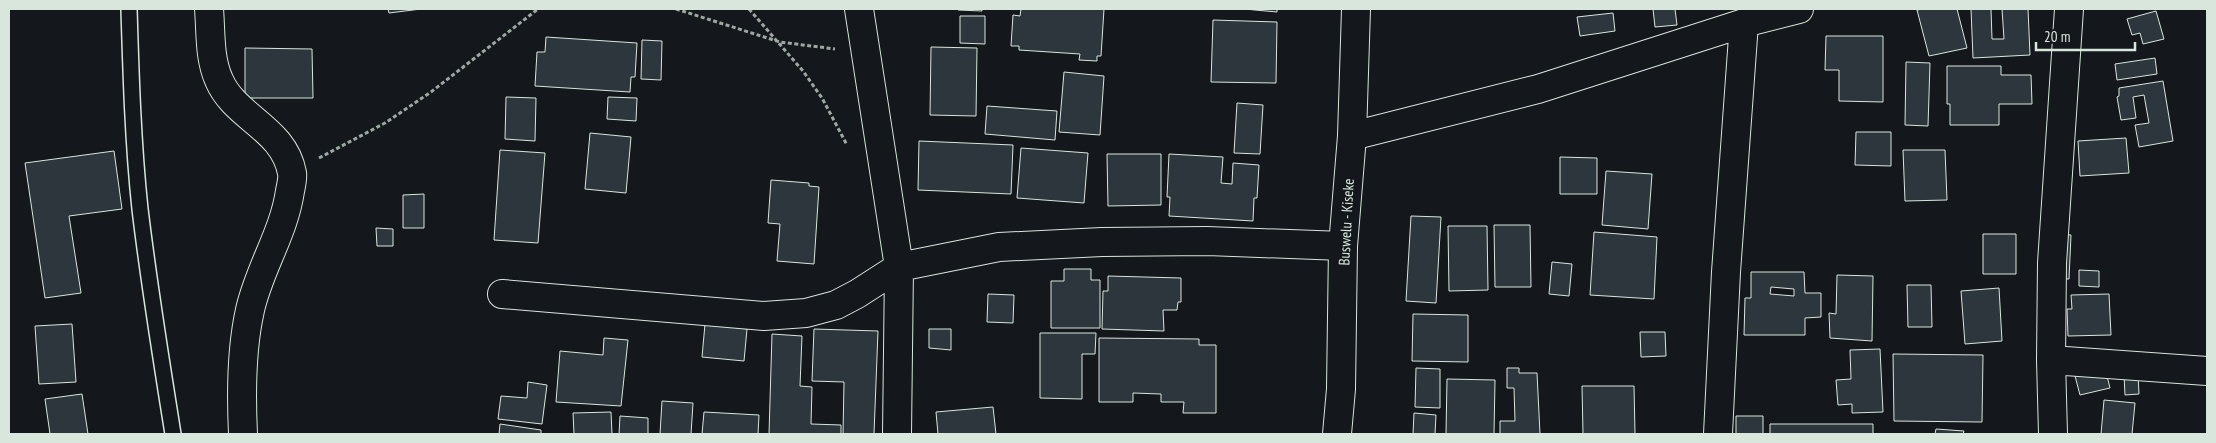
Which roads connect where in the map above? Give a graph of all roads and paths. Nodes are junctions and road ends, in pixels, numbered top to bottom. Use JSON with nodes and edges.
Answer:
{"nodes":[{"id":1,"x":129,"y":9,"type":"edge"},
{"id":2,"x":209,"y":9,"type":"edge"},
{"id":3,"x":538,"y":9,"type":"edge"},
{"id":4,"x":676,"y":9,"type":"edge"},
{"id":5,"x":749,"y":9,"type":"edge"},
{"id":6,"x":859,"y":9,"type":"edge"},
{"id":7,"x":1356,"y":9,"type":"edge"},
{"id":8,"x":1799,"y":9,"type":"edge"},
{"id":9,"x":2069,"y":9,"type":"edge"},
{"id":10,"x":1744,"y":23,"type":"junction"},
{"id":11,"x":780,"y":42,"type":"junction"},
{"id":12,"x":866,"y":50,"type":"junction"},
{"id":13,"x":1352,"y":136,"type":"junction"},
{"id":14,"x":848,"y":147,"type":"dead end"},
{"id":15,"x":292,"y":174,"type":"junction"},
{"id":16,"x":1343,"y":246,"type":"junction"},
{"id":17,"x":898,"y":267,"type":"junction"},
{"id":18,"x":502,"y":294,"type":"dead end"},
{"id":19,"x":2051,"y":360,"type":"junction"},
{"id":20,"x":2207,"y":371,"type":"edge"},
{"id":21,"x":173,"y":434,"type":"edge"},
{"id":22,"x":243,"y":434,"type":"edge"},
{"id":23,"x":897,"y":434,"type":"edge"},
{"id":24,"x":1337,"y":434,"type":"edge"},
{"id":25,"x":1718,"y":434,"type":"edge"},
{"id":26,"x":2053,"y":434,"type":"edge"}],
"edges":[{"from":1,"to":21,"type":"lane"},
{"from":2,"to":15,"type":"street"},
{"from":3,"to":15,"type":"path"},
{"from":4,"to":11,"type":"path"},
{"from":5,"to":11,"type":"path"},
{"from":6,"to":12,"type":"street"},
{"from":7,"to":13,"type":"street","name":"Buswelu - Kiseke"},
{"from":8,"to":10,"type":"street"},
{"from":9,"to":19,"type":"street"},
{"from":10,"to":13,"type":"street"},
{"from":10,"to":25,"type":"street"},
{"from":11,"to":12,"type":"path"},
{"from":11,"to":14,"type":"path"},
{"from":12,"to":17,"type":"street"},
{"from":13,"to":16,"type":"street","name":"Buswelu - Kiseke"},
{"from":15,"to":22,"type":"street"},
{"from":16,"to":17,"type":"street"},
{"from":16,"to":24,"type":"street","name":"Buswelu - Kiseke"},
{"from":17,"to":18,"type":"street"},
{"from":17,"to":23,"type":"street"},
{"from":19,"to":20,"type":"street"},
{"from":19,"to":26,"type":"street"}]}
